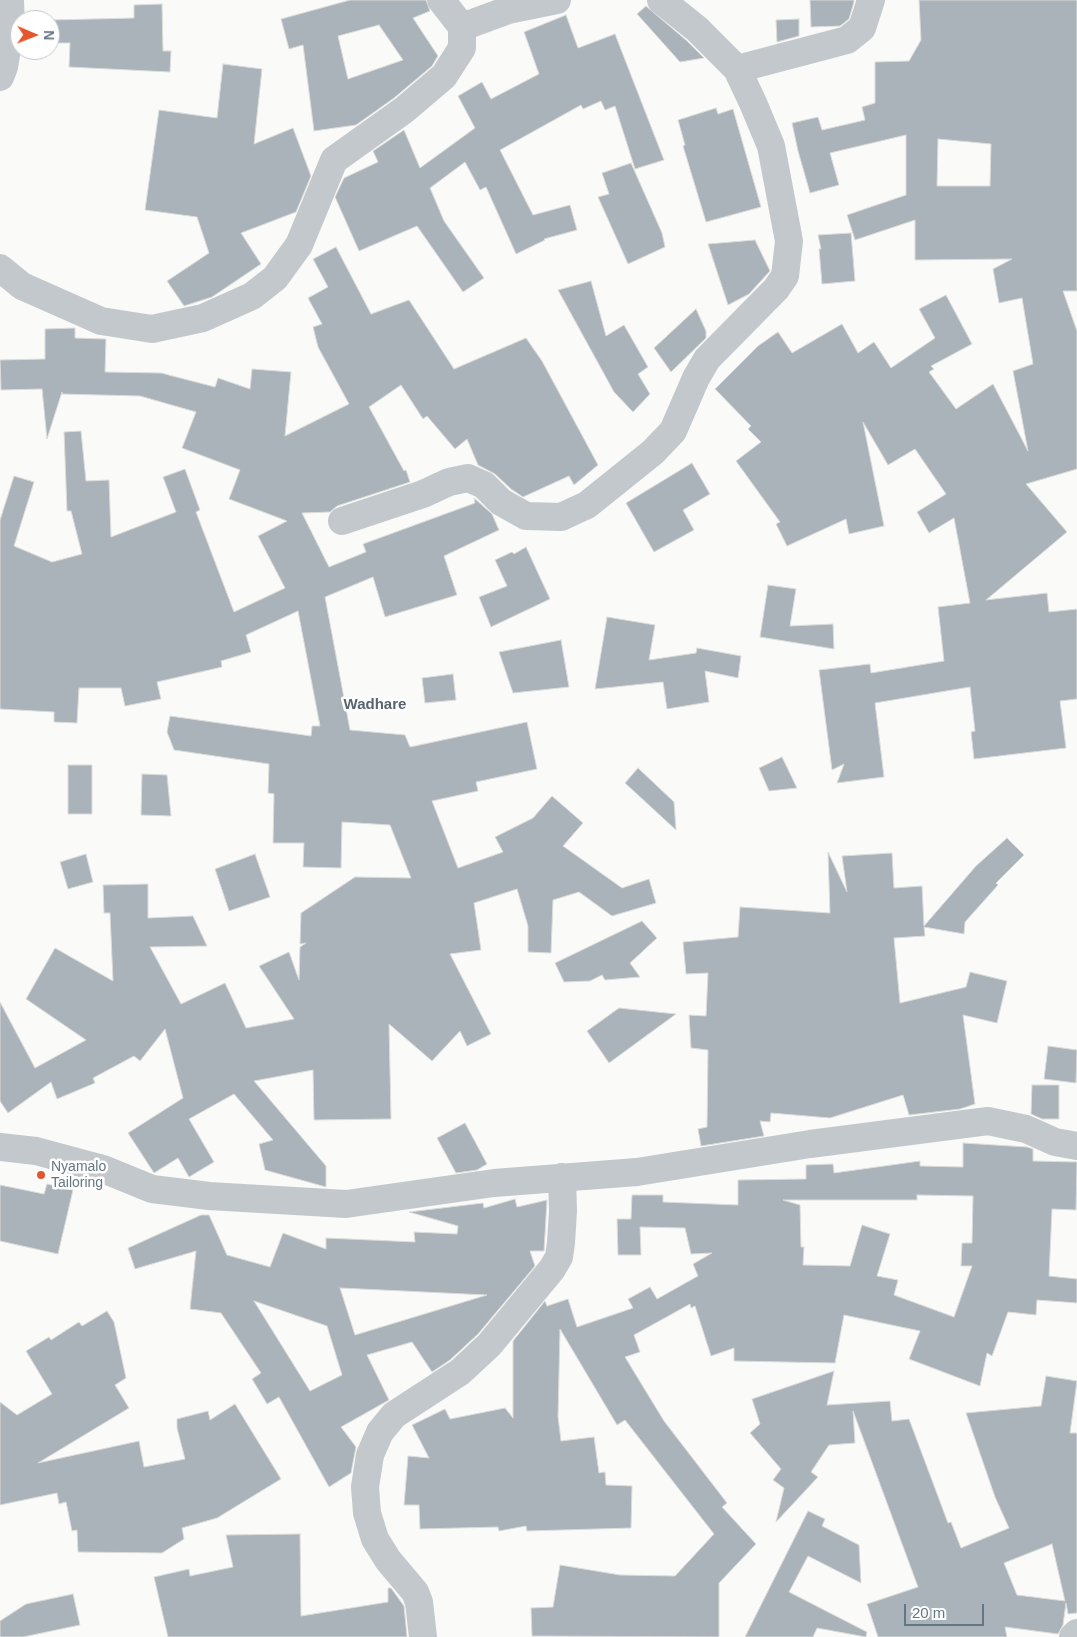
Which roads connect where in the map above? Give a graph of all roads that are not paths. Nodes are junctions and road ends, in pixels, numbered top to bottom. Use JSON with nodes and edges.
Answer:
{"nodes":[{"id":1,"x":10,"y":0,"type":"edge"},
{"id":2,"x":441,"y":0,"type":"edge"},
{"id":3,"x":557,"y":0,"type":"edge"},
{"id":4,"x":661,"y":0,"type":"edge"},
{"id":5,"x":871,"y":0,"type":"edge"},
{"id":6,"x":462,"y":28,"type":"junction"},
{"id":7,"x":737,"y":69,"type":"junction"},
{"id":8,"x":0,"y":77,"type":"edge"},
{"id":9,"x":0,"y":268,"type":"edge"},
{"id":10,"x":342,"y":521,"type":"dead end"},
{"id":11,"x":1077,"y":1146,"type":"edge"},
{"id":12,"x":0,"y":1147,"type":"edge"},
{"id":13,"x":562,"y":1178,"type":"junction"},
{"id":14,"x":1077,"y":1633,"type":"edge"},
{"id":15,"x":423,"y":1637,"type":"edge"},
{"id":16,"x":1073,"y":1637,"type":"edge"}],
"edges":[{"from":1,"to":8,"type":"street"},
{"from":2,"to":6,"type":"street"},
{"from":3,"to":6,"type":"street"},
{"from":4,"to":7,"type":"street"},
{"from":5,"to":7,"type":"street"},
{"from":6,"to":9,"type":"street"},
{"from":7,"to":10,"type":"street"},
{"from":11,"to":13,"type":"street"},
{"from":12,"to":13,"type":"street"},
{"from":13,"to":15,"type":"street"},
{"from":14,"to":16,"type":"street"}]}
